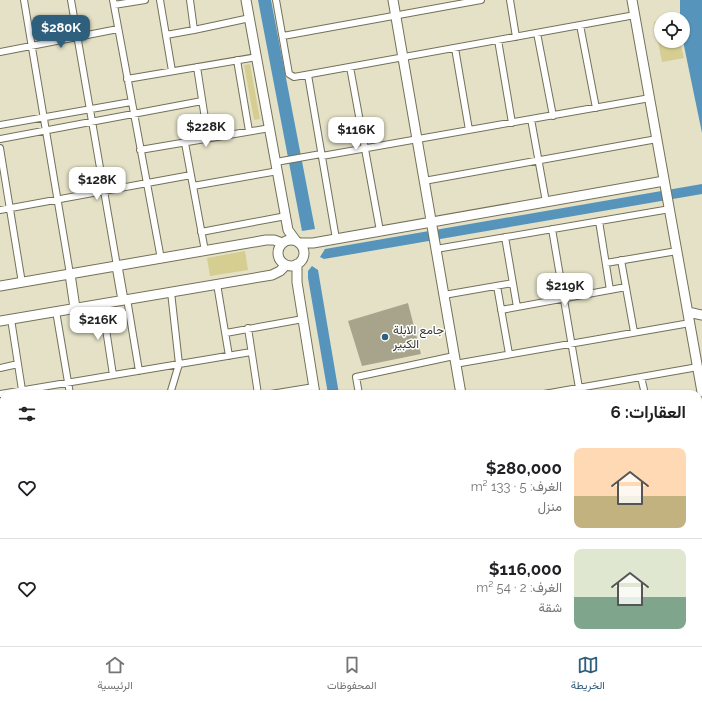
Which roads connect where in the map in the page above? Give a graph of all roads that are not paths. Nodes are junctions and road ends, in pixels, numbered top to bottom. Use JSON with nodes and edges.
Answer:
{"nodes":[{"id":1,"x":24,"y":0,"type":"edge"},
{"id":2,"x":70,"y":0,"type":"edge"},
{"id":3,"x":145,"y":0,"type":"edge"},
{"id":4,"x":160,"y":0,"type":"edge"},
{"id":5,"x":190,"y":0,"type":"edge"},
{"id":6,"x":246,"y":0,"type":"edge"},
{"id":7,"x":276,"y":0,"type":"edge"},
{"id":8,"x":393,"y":0,"type":"edge"},
{"id":9,"x":481,"y":0,"type":"edge"},
{"id":10,"x":510,"y":0,"type":"edge"},
{"id":11,"x":632,"y":0,"type":"edge"},
{"id":12,"x":113,"y":3,"type":"edge"},
{"id":13,"x":396,"y":15,"type":"junction"},
{"id":14,"x":635,"y":15,"type":"junction"},
{"id":15,"x":250,"y":18,"type":"junction"},
{"id":16,"x":580,"y":25,"type":"junction"},
{"id":17,"x":118,"y":29,"type":"junction"},
{"id":18,"x":194,"y":30,"type":"junction"},
{"id":19,"x":537,"y":33,"type":"junction"},
{"id":20,"x":166,"y":35,"type":"junction"},
{"id":21,"x":282,"y":36,"type":"junction"},
{"id":22,"x":77,"y":37,"type":"junction"},
{"id":23,"x":516,"y":37,"type":"junction"},
{"id":24,"x":498,"y":40,"type":"junction"},
{"id":25,"x":31,"y":46,"type":"junction"},
{"id":26,"x":455,"y":48,"type":"junction"},
{"id":27,"x":0,"y":52,"type":"edge"},
{"id":28,"x":257,"y":56,"type":"junction"},
{"id":29,"x":403,"y":57,"type":"junction"},
{"id":30,"x":237,"y":60,"type":"junction"},
{"id":31,"x":197,"y":67,"type":"junction"},
{"id":32,"x":350,"y":67,"type":"junction"},
{"id":33,"x":172,"y":71,"type":"junction"},
{"id":34,"x":308,"y":75,"type":"junction"},
{"id":35,"x":127,"y":80,"type":"junction"},
{"id":36,"x":650,"y":98,"type":"junction"},
{"id":37,"x":202,"y":101,"type":"junction"},
{"id":38,"x":131,"y":102,"type":"junction"},
{"id":39,"x":596,"y":108,"type":"junction"},
{"id":40,"x":90,"y":109,"type":"junction"},
{"id":41,"x":134,"y":114,"type":"junction"},
{"id":42,"x":553,"y":116,"type":"junction"},
{"id":43,"x":43,"y":117,"type":"junction"},
{"id":44,"x":532,"y":119,"type":"junction"},
{"id":45,"x":92,"y":121,"type":"junction"},
{"id":46,"x":512,"y":123,"type":"junction"},
{"id":47,"x":0,"y":125,"type":"edge"},
{"id":48,"x":270,"y":128,"type":"junction"},
{"id":49,"x":46,"y":130,"type":"junction"},
{"id":50,"x":469,"y":130,"type":"junction"},
{"id":51,"x":249,"y":131,"type":"junction"},
{"id":52,"x":208,"y":138,"type":"junction"},
{"id":53,"x":0,"y":139,"type":"edge"},
{"id":54,"x":657,"y":139,"type":"junction"},
{"id":55,"x":417,"y":140,"type":"junction"},
{"id":56,"x":185,"y":143,"type":"junction"},
{"id":57,"x":0,"y":148,"type":"edge"},
{"id":58,"x":365,"y":149,"type":"junction"},
{"id":59,"x":140,"y":150,"type":"junction"},
{"id":60,"x":322,"y":155,"type":"junction"},
{"id":61,"x":539,"y":160,"type":"junction"},
{"id":62,"x":277,"y":167,"type":"junction"},
{"id":63,"x":191,"y":175,"type":"junction"},
{"id":64,"x":424,"y":180,"type":"junction"},
{"id":65,"x":664,"y":181,"type":"junction"},
{"id":66,"x":146,"y":183,"type":"junction"},
{"id":67,"x":193,"y":186,"type":"junction"},
{"id":68,"x":104,"y":191,"type":"junction"},
{"id":69,"x":57,"y":200,"type":"junction"},
{"id":70,"x":546,"y":202,"type":"junction"},
{"id":71,"x":10,"y":209,"type":"junction"},
{"id":72,"x":670,"y":209,"type":"junction"},
{"id":73,"x":0,"y":210,"type":"edge"},
{"id":74,"x":286,"y":216,"type":"junction"},
{"id":75,"x":599,"y":221,"type":"junction"},
{"id":76,"x":431,"y":222,"type":"junction"},
{"id":77,"x":552,"y":229,"type":"junction"},
{"id":78,"x":288,"y":230,"type":"junction"},
{"id":79,"x":380,"y":231,"type":"junction"},
{"id":80,"x":201,"y":232,"type":"junction"},
{"id":81,"x":505,"y":237,"type":"junction"},
{"id":82,"x":336,"y":239,"type":"junction"},
{"id":83,"x":283,"y":242,"type":"junction"},
{"id":84,"x":298,"y":242,"type":"junction"},
{"id":85,"x":313,"y":243,"type":"junction"},
{"id":86,"x":436,"y":249,"type":"junction"},
{"id":87,"x":205,"y":251,"type":"junction"},
{"id":88,"x":677,"y":251,"type":"junction"},
{"id":89,"x":304,"y":255,"type":"junction"},
{"id":90,"x":160,"y":259,"type":"junction"},
{"id":91,"x":621,"y":260,"type":"junction"},
{"id":92,"x":606,"y":263,"type":"junction"},
{"id":93,"x":291,"y":265,"type":"junction"},
{"id":94,"x":117,"y":266,"type":"junction"},
{"id":95,"x":70,"y":274,"type":"junction"},
{"id":96,"x":22,"y":283,"type":"junction"},
{"id":97,"x":513,"y":283,"type":"junction"},
{"id":98,"x":217,"y":284,"type":"junction"},
{"id":99,"x":0,"y":286,"type":"edge"},
{"id":100,"x":497,"y":286,"type":"junction"},
{"id":101,"x":626,"y":287,"type":"junction"},
{"id":102,"x":610,"y":290,"type":"junction"},
{"id":103,"x":171,"y":292,"type":"junction"},
{"id":104,"x":444,"y":295,"type":"junction"},
{"id":105,"x":564,"y":298,"type":"junction"},
{"id":106,"x":125,"y":299,"type":"junction"},
{"id":107,"x":102,"y":303,"type":"junction"},
{"id":108,"x":518,"y":307,"type":"junction"},
{"id":109,"x":75,"y":308,"type":"junction"},
{"id":110,"x":501,"y":310,"type":"junction"},
{"id":111,"x":56,"y":311,"type":"junction"},
{"id":112,"x":688,"y":312,"type":"junction"},
{"id":113,"x":702,"y":315,"type":"edge"},
{"id":114,"x":303,"y":318,"type":"junction"},
{"id":115,"x":11,"y":319,"type":"junction"},
{"id":116,"x":0,"y":321,"type":"edge"},
{"id":117,"x":690,"y":322,"type":"junction"},
{"id":118,"x":248,"y":328,"type":"junction"},
{"id":119,"x":634,"y":332,"type":"junction"},
{"id":120,"x":226,"y":333,"type":"junction"},
{"id":121,"x":572,"y":343,"type":"junction"},
{"id":122,"x":698,"y":349,"type":"edge"},
{"id":123,"x":251,"y":352,"type":"junction"},
{"id":124,"x":509,"y":354,"type":"junction"},
{"id":125,"x":230,"y":356,"type":"junction"},
{"id":126,"x":455,"y":360,"type":"junction"},
{"id":127,"x":18,"y":364,"type":"junction"},
{"id":128,"x":179,"y":364,"type":"junction"},
{"id":129,"x":698,"y":367,"type":"junction"},
{"id":130,"x":0,"y":368,"type":"edge"},
{"id":131,"x":139,"y":371,"type":"junction"},
{"id":132,"x":113,"y":375,"type":"junction"},
{"id":133,"x":641,"y":377,"type":"junction"},
{"id":134,"x":68,"y":382,"type":"junction"},
{"id":135,"x":22,"y":390,"type":"joint"},
{"id":136,"x":69,"y":390,"type":"edge"},
{"id":137,"x":171,"y":390,"type":"edge"},
{"id":138,"x":257,"y":390,"type":"edge"},
{"id":139,"x":315,"y":390,"type":"edge"},
{"id":140,"x":358,"y":390,"type":"edge"},
{"id":141,"x":460,"y":390,"type":"edge"},
{"id":142,"x":580,"y":390,"type":"edge"},
{"id":143,"x":584,"y":390,"type":"edge"},
{"id":144,"x":644,"y":390,"type":"edge"},
{"id":145,"x":702,"y":390,"type":"edge"}],
"edges":[{"from":1,"to":25,"type":"street"},
{"from":2,"to":22,"type":"street"},
{"from":3,"to":12,"type":"street"},
{"from":4,"to":20,"type":"street"},
{"from":5,"to":18,"type":"street"},
{"from":6,"to":15,"type":"street"},
{"from":7,"to":21,"type":"street"},
{"from":8,"to":13,"type":"street"},
{"from":9,"to":13,"type":"street"},
{"from":10,"to":23,"type":"street"},
{"from":11,"to":14,"type":"street"},
{"from":12,"to":17,"type":"street"},
{"from":13,"to":21,"type":"street"},
{"from":13,"to":29,"type":"street"},
{"from":14,"to":16,"type":"street"},
{"from":14,"to":36,"type":"street"},
{"from":15,"to":18,"type":"street"},
{"from":15,"to":28,"type":"street"},
{"from":16,"to":19,"type":"street"},
{"from":16,"to":39,"type":"street"},
{"from":17,"to":22,"type":"street"},
{"from":17,"to":35,"type":"street"},
{"from":18,"to":20,"type":"street"},
{"from":19,"to":23,"type":"street"},
{"from":19,"to":42,"type":"street"},
{"from":20,"to":33,"type":"street"},
{"from":21,"to":34,"type":"street"},
{"from":22,"to":25,"type":"street"},
{"from":22,"to":40,"type":"street"},
{"from":23,"to":24,"type":"street"},
{"from":24,"to":26,"type":"street"},
{"from":24,"to":46,"type":"street"},
{"from":25,"to":27,"type":"street"},
{"from":25,"to":43,"type":"street"},
{"from":26,"to":29,"type":"street"},
{"from":26,"to":50,"type":"street"},
{"from":28,"to":30,"type":"street"},
{"from":28,"to":48,"type":"street"},
{"from":29,"to":32,"type":"street"},
{"from":29,"to":55,"type":"street"},
{"from":30,"to":31,"type":"street"},
{"from":30,"to":51,"type":"street"},
{"from":31,"to":33,"type":"street"},
{"from":31,"to":37,"type":"street"},
{"from":32,"to":34,"type":"street"},
{"from":32,"to":58,"type":"street"},
{"from":33,"to":35,"type":"street"},
{"from":34,"to":60,"type":"street"},
{"from":35,"to":38,"type":"street"},
{"from":36,"to":39,"type":"street"},
{"from":36,"to":54,"type":"street"},
{"from":37,"to":41,"type":"street"},
{"from":37,"to":52,"type":"street"},
{"from":38,"to":40,"type":"street"},
{"from":38,"to":41,"type":"street"},
{"from":39,"to":42,"type":"street"},
{"from":40,"to":43,"type":"street"},
{"from":40,"to":45,"type":"street"},
{"from":41,"to":45,"type":"street"},
{"from":41,"to":59,"type":"street"},
{"from":42,"to":44,"type":"street"},
{"from":43,"to":47,"type":"street"},
{"from":43,"to":49,"type":"street"},
{"from":44,"to":46,"type":"street"},
{"from":44,"to":61,"type":"street"},
{"from":45,"to":49,"type":"street"},
{"from":45,"to":68,"type":"street"},
{"from":46,"to":50,"type":"street"},
{"from":48,"to":51,"type":"street"},
{"from":48,"to":62,"type":"street"},
{"from":49,"to":53,"type":"street"},
{"from":49,"to":69,"type":"street"},
{"from":50,"to":55,"type":"street"},
{"from":51,"to":52,"type":"street"},
{"from":52,"to":56,"type":"street"},
{"from":54,"to":61,"type":"street"},
{"from":54,"to":65,"type":"street"},
{"from":55,"to":58,"type":"street"},
{"from":55,"to":64,"type":"street"},
{"from":56,"to":59,"type":"street"},
{"from":56,"to":63,"type":"street"},
{"from":57,"to":71,"type":"street"},
{"from":58,"to":60,"type":"street"},
{"from":58,"to":79,"type":"street"},
{"from":59,"to":66,"type":"street"},
{"from":60,"to":62,"type":"street"},
{"from":60,"to":82,"type":"street"},
{"from":61,"to":64,"type":"street"},
{"from":61,"to":70,"type":"street"},
{"from":62,"to":67,"type":"street"},
{"from":62,"to":74,"type":"street"},
{"from":63,"to":66,"type":"street"},
{"from":63,"to":67,"type":"street"},
{"from":64,"to":76,"type":"street"},
{"from":65,"to":70,"type":"street"},
{"from":65,"to":72,"type":"street"},
{"from":66,"to":68,"type":"street"},
{"from":66,"to":90,"type":"street"},
{"from":67,"to":80,"type":"street"},
{"from":68,"to":69,"type":"street"},
{"from":68,"to":94,"type":"street"},
{"from":69,"to":71,"type":"street"},
{"from":69,"to":95,"type":"street"},
{"from":70,"to":76,"type":"street"},
{"from":71,"to":73,"type":"street"},
{"from":71,"to":96,"type":"street"},
{"from":72,"to":75,"type":"street"},
{"from":72,"to":88,"type":"street"},
{"from":74,"to":78,"type":"street"},
{"from":74,"to":80,"type":"street"},
{"from":75,"to":77,"type":"street"},
{"from":75,"to":92,"type":"street"},
{"from":76,"to":79,"type":"street"},
{"from":76,"to":86,"type":"street"},
{"from":77,"to":81,"type":"street"},
{"from":77,"to":105,"type":"street"},
{"from":78,"to":83,"type":"street"},
{"from":78,"to":84,"type":"street"},
{"from":79,"to":82,"type":"street"},
{"from":80,"to":87,"type":"street"},
{"from":81,"to":86,"type":"street"},
{"from":81,"to":97,"type":"street"},
{"from":82,"to":85,"type":"street"},
{"from":83,"to":84,"type":"street"},
{"from":83,"to":87,"type":"street"},
{"from":83,"to":93,"type":"street"},
{"from":84,"to":85,"type":"street"},
{"from":84,"to":89,"type":"street"},
{"from":85,"to":89,"type":"street"},
{"from":86,"to":104,"type":"street"},
{"from":87,"to":90,"type":"street"},
{"from":88,"to":91,"type":"street"},
{"from":88,"to":112,"type":"street"},
{"from":89,"to":93,"type":"street"},
{"from":90,"to":94,"type":"street"},
{"from":91,"to":92,"type":"street"},
{"from":91,"to":101,"type":"street"},
{"from":92,"to":102,"type":"street"},
{"from":93,"to":98,"type":"street"},
{"from":93,"to":114,"type":"street"},
{"from":94,"to":95,"type":"street"},
{"from":94,"to":106,"type":"street"},
{"from":95,"to":96,"type":"street"},
{"from":95,"to":109,"type":"street"},
{"from":96,"to":99,"type":"street"},
{"from":97,"to":100,"type":"street"},
{"from":97,"to":108,"type":"street"},
{"from":98,"to":103,"type":"street"},
{"from":98,"to":120,"type":"street"},
{"from":100,"to":104,"type":"street"},
{"from":100,"to":110,"type":"street"},
{"from":101,"to":102,"type":"street"},
{"from":101,"to":119,"type":"street"},
{"from":102,"to":105,"type":"street"},
{"from":103,"to":106,"type":"street"},
{"from":103,"to":128,"type":"street"},
{"from":104,"to":126,"type":"street"},
{"from":105,"to":108,"type":"street"},
{"from":105,"to":121,"type":"street"},
{"from":106,"to":107,"type":"street"},
{"from":106,"to":131,"type":"street"},
{"from":107,"to":109,"type":"street"},
{"from":107,"to":132,"type":"street"},
{"from":108,"to":110,"type":"street"},
{"from":109,"to":111,"type":"street"},
{"from":110,"to":124,"type":"street"},
{"from":111,"to":115,"type":"street"},
{"from":111,"to":134,"type":"street"},
{"from":112,"to":113,"type":"street"},
{"from":112,"to":117,"type":"street"},
{"from":114,"to":118,"type":"street"},
{"from":114,"to":139,"type":"street"},
{"from":115,"to":116,"type":"street"},
{"from":115,"to":127,"type":"street"},
{"from":117,"to":119,"type":"street"},
{"from":117,"to":122,"type":"street"},
{"from":118,"to":120,"type":"street"},
{"from":118,"to":123,"type":"street"},
{"from":119,"to":121,"type":"street"},
{"from":120,"to":125,"type":"street"},
{"from":121,"to":124,"type":"street"},
{"from":121,"to":142,"type":"street"},
{"from":122,"to":129,"type":"street"},
{"from":123,"to":125,"type":"street"},
{"from":123,"to":138,"type":"street"},
{"from":124,"to":126,"type":"street"},
{"from":125,"to":128,"type":"street"},
{"from":126,"to":140,"type":"street"},
{"from":126,"to":141,"type":"street"},
{"from":127,"to":130,"type":"street"},
{"from":127,"to":135,"type":"street"},
{"from":128,"to":131,"type":"street"},
{"from":128,"to":137,"type":"street"},
{"from":129,"to":133,"type":"street"},
{"from":129,"to":145,"type":"street"},
{"from":131,"to":132,"type":"street"},
{"from":132,"to":134,"type":"street"},
{"from":133,"to":143,"type":"street"},
{"from":133,"to":144,"type":"street"},
{"from":134,"to":135,"type":"street"},
{"from":134,"to":136,"type":"street"}]}
